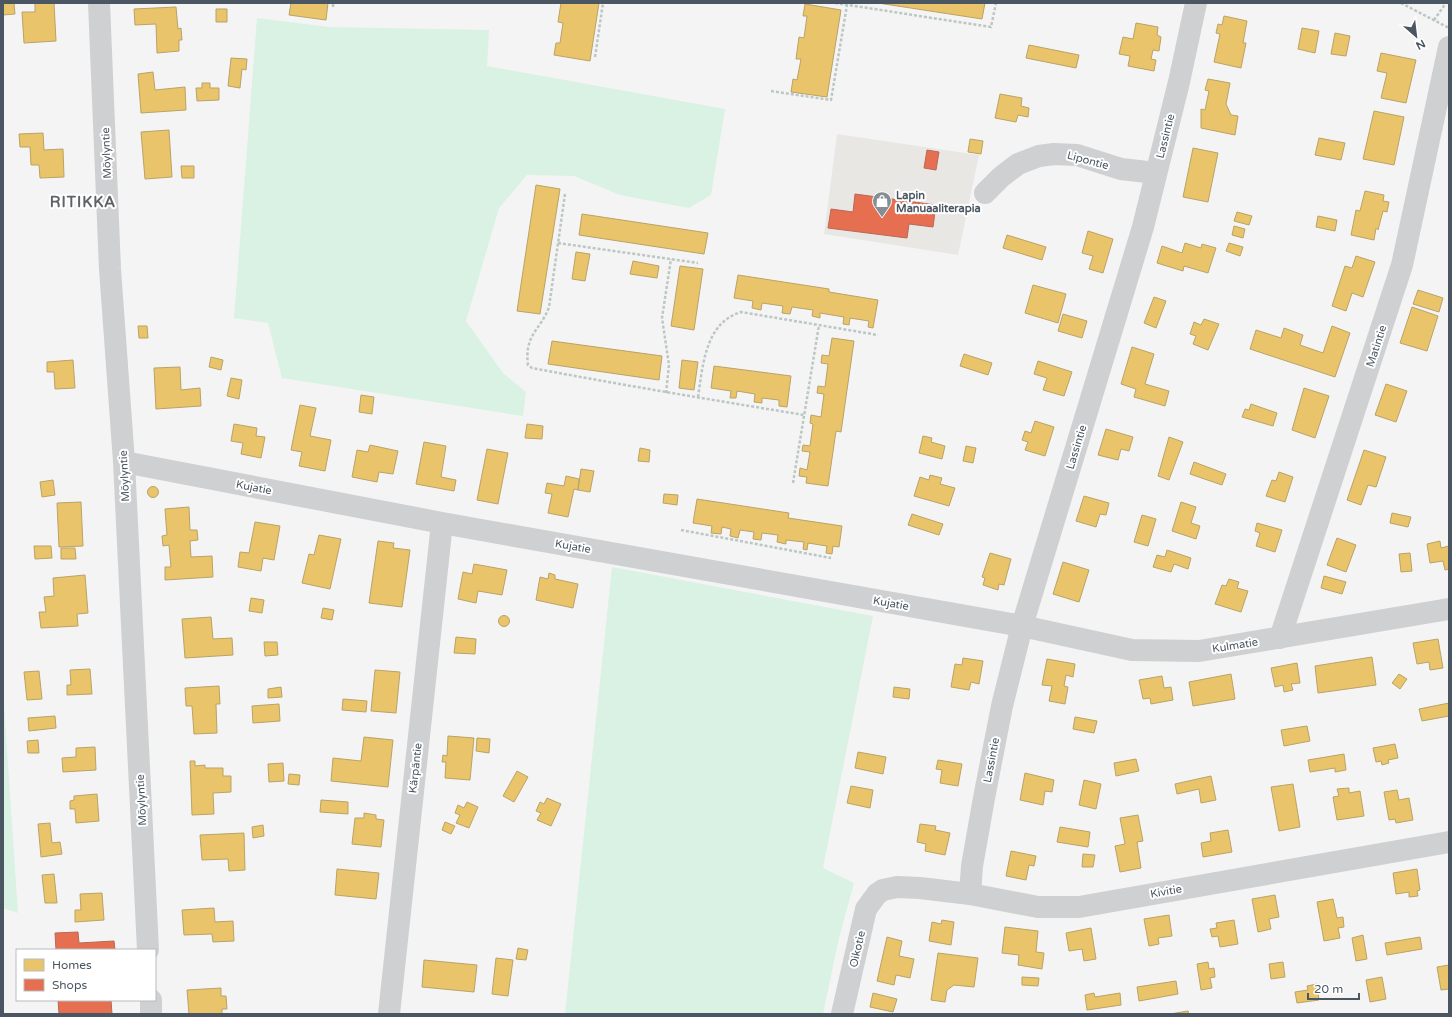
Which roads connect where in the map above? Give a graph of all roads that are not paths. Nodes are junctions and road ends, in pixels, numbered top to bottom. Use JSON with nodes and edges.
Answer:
{"nodes":[{"id":1,"x":99,"y":3,"type":"edge"},
{"id":2,"x":1196,"y":3,"type":"edge"},
{"id":3,"x":1449,"y":48,"type":"edge"},
{"id":4,"x":1156,"y":173,"type":"junction"},
{"id":5,"x":985,"y":194,"type":"dead end"},
{"id":6,"x":124,"y":462,"type":"junction"},
{"id":7,"x":442,"y":523,"type":"junction"},
{"id":8,"x":1449,"y":610,"type":"edge"},
{"id":9,"x":1022,"y":626,"type":"junction"},
{"id":10,"x":1280,"y":638,"type":"junction"},
{"id":11,"x":1449,"y":842,"type":"edge"},
{"id":12,"x":883,"y":890,"type":"joint"},
{"id":13,"x":970,"y":894,"type":"junction"},
{"id":14,"x":148,"y":949,"type":"edge"},
{"id":15,"x":151,"y":1001,"type":"edge"},
{"id":16,"x":152,"y":1014,"type":"edge"},
{"id":17,"x":389,"y":1014,"type":"edge"},
{"id":18,"x":842,"y":1014,"type":"edge"}],
"edges":[{"from":1,"to":6,"type":"street","name":"Möylyntie"},
{"from":2,"to":4,"type":"street","name":"Lassintie"},
{"from":3,"to":10,"type":"street","name":"Matintie"},
{"from":4,"to":5,"type":"street","name":"Lipontie"},
{"from":4,"to":9,"type":"street","name":"Lassintie"},
{"from":6,"to":7,"type":"street","name":"Kujatie"},
{"from":6,"to":14,"type":"street","name":"Möylyntie"},
{"from":7,"to":9,"type":"street","name":"Kujatie"},
{"from":7,"to":17,"type":"street","name":"Kärpäntie"},
{"from":8,"to":10,"type":"street","name":"Kulmatie"},
{"from":9,"to":10,"type":"street","name":"Kulmatie"},
{"from":9,"to":13,"type":"street","name":"Lassintie"},
{"from":11,"to":13,"type":"street","name":"Kivitie"},
{"from":12,"to":13,"type":"street","name":"Kivitie"},
{"from":12,"to":18,"type":"street","name":"Oikotie"},
{"from":15,"to":16,"type":"street"}]}
